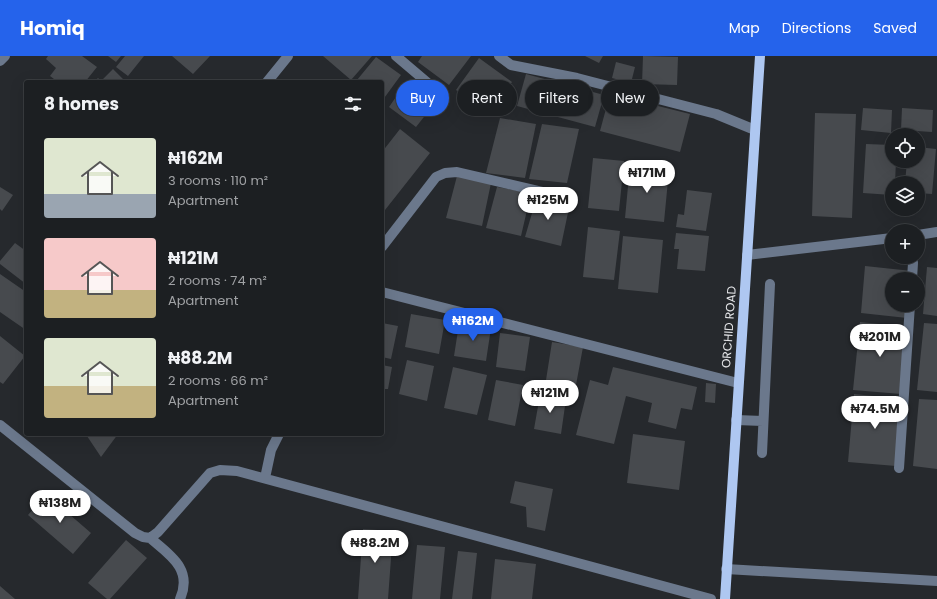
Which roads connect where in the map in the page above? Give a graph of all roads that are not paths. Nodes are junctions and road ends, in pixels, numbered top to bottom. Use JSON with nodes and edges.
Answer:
{"nodes":[{"id":1,"x":5,"y":56,"type":"edge"},
{"id":2,"x":288,"y":56,"type":"edge"},
{"id":3,"x":396,"y":56,"type":"edge"},
{"id":4,"x":499,"y":56,"type":"edge"},
{"id":5,"x":760,"y":56,"type":"edge"},
{"id":6,"x":0,"y":61,"type":"edge"},
{"id":7,"x":269,"y":80,"type":"edge"},
{"id":8,"x":424,"y":80,"type":"edge"},
{"id":9,"x":755,"y":130,"type":"junction"},
{"id":10,"x":556,"y":195,"type":"dead end"},
{"id":11,"x":937,"y":232,"type":"edge"},
{"id":12,"x":925,"y":234,"type":"edge"},
{"id":13,"x":885,"y":239,"type":"edge"},
{"id":14,"x":384,"y":244,"type":"edge"},
{"id":15,"x":747,"y":255,"type":"junction"},
{"id":16,"x":770,"y":284,"type":"dead end"},
{"id":17,"x":384,"y":293,"type":"edge"},
{"id":18,"x":910,"y":312,"type":"edge"},
{"id":19,"x":738,"y":383,"type":"junction"},
{"id":20,"x":736,"y":420,"type":"junction"},
{"id":21,"x":763,"y":421,"type":"junction"},
{"id":22,"x":0,"y":425,"type":"edge"},
{"id":23,"x":278,"y":436,"type":"edge"},
{"id":24,"x":762,"y":453,"type":"dead end"},
{"id":25,"x":899,"y":468,"type":"dead end"},
{"id":26,"x":265,"y":478,"type":"junction"},
{"id":27,"x":150,"y":538,"type":"junction"},
{"id":28,"x":726,"y":569,"type":"junction"},
{"id":29,"x":937,"y":581,"type":"edge"},
{"id":30,"x":180,"y":599,"type":"edge"},
{"id":31,"x":711,"y":599,"type":"edge"},
{"id":32,"x":725,"y":599,"type":"edge"}],
"edges":[{"from":1,"to":6,"type":"street"},
{"from":2,"to":7,"type":"street"},
{"from":3,"to":8,"type":"street"},
{"from":4,"to":9,"type":"street"},
{"from":5,"to":9,"type":"main road","name":"ORCHID ROAD"},
{"from":9,"to":15,"type":"main road","name":"ORCHID ROAD"},
{"from":10,"to":14,"type":"street"},
{"from":11,"to":12,"type":"street"},
{"from":13,"to":15,"type":"street"},
{"from":15,"to":19,"type":"main road","name":"ORCHID ROAD"},
{"from":16,"to":21,"type":"street"},
{"from":17,"to":19,"type":"street"},
{"from":18,"to":25,"type":"street"},
{"from":19,"to":20,"type":"main road","name":"ORCHID ROAD"},
{"from":20,"to":21,"type":"street"},
{"from":20,"to":28,"type":"main road","name":"ORCHID ROAD"},
{"from":21,"to":24,"type":"street"},
{"from":22,"to":27,"type":"street"},
{"from":23,"to":26,"type":"street"},
{"from":26,"to":27,"type":"street"},
{"from":26,"to":31,"type":"street"},
{"from":27,"to":30,"type":"street"},
{"from":28,"to":29,"type":"street"},
{"from":28,"to":32,"type":"main road","name":"ORCHID ROAD"}]}
